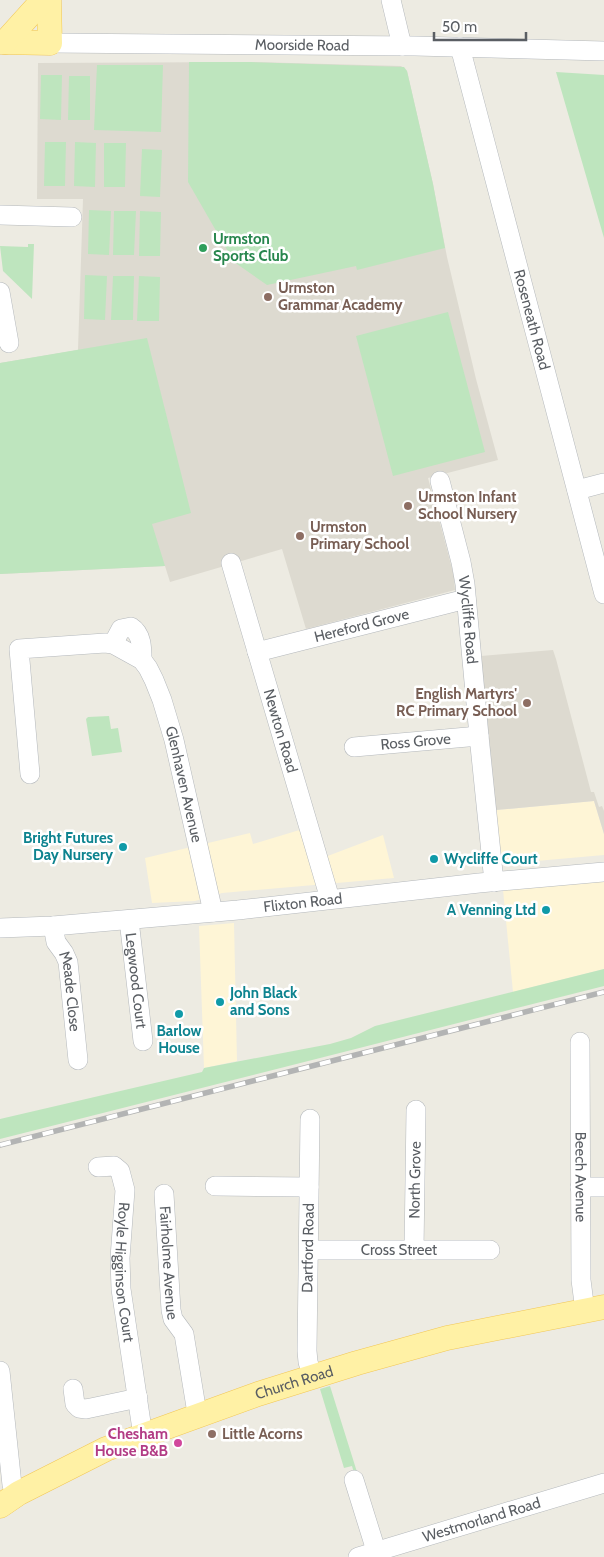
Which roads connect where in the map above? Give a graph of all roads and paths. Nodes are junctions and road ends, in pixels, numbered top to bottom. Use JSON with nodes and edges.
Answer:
{"nodes":[{"id":1,"x":43,"y":0,"type":"edge"},
{"id":2,"x":49,"y":0,"type":"edge"},
{"id":3,"x":391,"y":0,"type":"edge"},
{"id":4,"x":3,"y":42,"type":"edge"},
{"id":5,"x":50,"y":43,"type":"junction"},
{"id":6,"x":402,"y":46,"type":"junction"},
{"id":7,"x":460,"y":47,"type":"junction"},
{"id":8,"x":604,"y":51,"type":"edge"},
{"id":9,"x":0,"y":215,"type":"edge"},
{"id":10,"x":72,"y":217,"type":"dead end"},
{"id":11,"x":0,"y":292,"type":"edge"},
{"id":12,"x":8,"y":343,"type":"dead end"},
{"id":13,"x":440,"y":481,"type":"dead end"},
{"id":14,"x":604,"y":484,"type":"edge"},
{"id":15,"x":577,"y":490,"type":"junction"},
{"id":16,"x":231,"y":563,"type":"dead end"},
{"id":17,"x":604,"y":594,"type":"edge"},
{"id":18,"x":466,"y":599,"type":"junction"},
{"id":19,"x":257,"y":652,"type":"junction"},
{"id":20,"x":479,"y":736,"type":"junction"},
{"id":21,"x":354,"y":747,"type":"dead end"},
{"id":22,"x":30,"y":774,"type":"dead end"},
{"id":23,"x":604,"y":872,"type":"edge"},
{"id":24,"x":494,"y":882,"type":"junction"},
{"id":25,"x":330,"y":899,"type":"junction"},
{"id":26,"x":213,"y":912,"type":"junction"},
{"id":27,"x":129,"y":920,"type":"junction"},
{"id":28,"x":54,"y":926,"type":"junction"},
{"id":29,"x":0,"y":928,"type":"edge"},
{"id":30,"x":144,"y":1041,"type":"dead end"},
{"id":31,"x":580,"y":1042,"type":"dead end"},
{"id":32,"x":78,"y":1060,"type":"dead end"},
{"id":33,"x":416,"y":1110,"type":"dead end"},
{"id":34,"x":310,"y":1119,"type":"dead end"},
{"id":35,"x":98,"y":1167,"type":"dead end"},
{"id":36,"x":215,"y":1186,"type":"dead end"},
{"id":37,"x":309,"y":1187,"type":"junction"},
{"id":38,"x":580,"y":1187,"type":"junction"},
{"id":39,"x":604,"y":1187,"type":"edge"},
{"id":40,"x":164,"y":1194,"type":"dead end"},
{"id":41,"x":308,"y":1250,"type":"junction"},
{"id":42,"x":414,"y":1250,"type":"junction"},
{"id":43,"x":490,"y":1250,"type":"dead end"},
{"id":44,"x":595,"y":1309,"type":"edge"},
{"id":45,"x":0,"y":1371,"type":"edge"},
{"id":46,"x":313,"y":1377,"type":"junction"},
{"id":47,"x":73,"y":1389,"type":"dead end"},
{"id":48,"x":138,"y":1398,"type":"junction"},
{"id":49,"x":200,"y":1415,"type":"junction"},
{"id":50,"x":143,"y":1436,"type":"junction"},
{"id":51,"x":354,"y":1480,"type":"dead end"},
{"id":52,"x":604,"y":1483,"type":"edge"},
{"id":53,"x":19,"y":1493,"type":"junction"},
{"id":54,"x":0,"y":1506,"type":"edge"},
{"id":55,"x":377,"y":1554,"type":"edge"},
{"id":56,"x":358,"y":1557,"type":"edge"}],
"edges":[{"from":1,"to":4,"type":"main road"},
{"from":2,"to":5,"type":"main road"},
{"from":3,"to":6,"type":"street"},
{"from":4,"to":5,"type":"main road","name":"Moorside Road"},
{"from":5,"to":6,"type":"street","name":"Moorside Road"},
{"from":6,"to":7,"type":"street","name":"Moorside Road"},
{"from":7,"to":8,"type":"street","name":"Moorside Road"},
{"from":7,"to":15,"type":"street","name":"Roseneath Road"},
{"from":9,"to":10,"type":"street"},
{"from":11,"to":12,"type":"street"},
{"from":13,"to":18,"type":"street","name":"Wycliffe Road"},
{"from":14,"to":15,"type":"street"},
{"from":15,"to":17,"type":"street","name":"Roseneath Road"},
{"from":16,"to":19,"type":"street","name":"Newton Road"},
{"from":18,"to":19,"type":"street","name":"Hereford Grove"},
{"from":18,"to":20,"type":"street","name":"Wycliffe Road"},
{"from":19,"to":25,"type":"street","name":"Newton Road"},
{"from":20,"to":21,"type":"street","name":"Ross Grove"},
{"from":20,"to":24,"type":"street","name":"Wycliffe Road"},
{"from":22,"to":26,"type":"street","name":"Glenhaven Avenue"},
{"from":23,"to":24,"type":"street","name":"Flixton Road"},
{"from":24,"to":25,"type":"street","name":"Flixton Road"},
{"from":25,"to":26,"type":"street","name":"Flixton Road"},
{"from":26,"to":27,"type":"street","name":"Flixton Road"},
{"from":27,"to":28,"type":"street","name":"Flixton Road"},
{"from":27,"to":30,"type":"street","name":"Legwood Court"},
{"from":28,"to":29,"type":"street","name":"Flixton Road"},
{"from":28,"to":32,"type":"street","name":"Meade Close"},
{"from":31,"to":38,"type":"street","name":"Beech Avenue"},
{"from":33,"to":42,"type":"street","name":"North Grove"},
{"from":34,"to":37,"type":"street","name":"Dartford Road"},
{"from":35,"to":48,"type":"street","name":"Royle Higginson Court"},
{"from":36,"to":37,"type":"street"},
{"from":37,"to":41,"type":"street","name":"Dartford Road"},
{"from":38,"to":39,"type":"street"},
{"from":38,"to":44,"type":"street","name":"Beech Avenue"},
{"from":40,"to":49,"type":"street","name":"Fairholme Avenue"},
{"from":41,"to":42,"type":"street","name":"Cross Street"},
{"from":41,"to":46,"type":"street","name":"Dartford Road"},
{"from":42,"to":43,"type":"street","name":"Cross Street"},
{"from":44,"to":46,"type":"main road","name":"Church Road"},
{"from":45,"to":53,"type":"street"},
{"from":46,"to":49,"type":"main road","name":"Church Road"},
{"from":47,"to":48,"type":"street"},
{"from":48,"to":50,"type":"street","name":"Royle Higginson Court"},
{"from":49,"to":50,"type":"main road","name":"Church Road"},
{"from":50,"to":53,"type":"main road","name":"Church Road"},
{"from":51,"to":55,"type":"street"},
{"from":52,"to":55,"type":"street","name":"Westmorland Road"},
{"from":53,"to":54,"type":"main road","name":"Church Road"},
{"from":55,"to":56,"type":"street","name":"Westmorland Road"}]}
